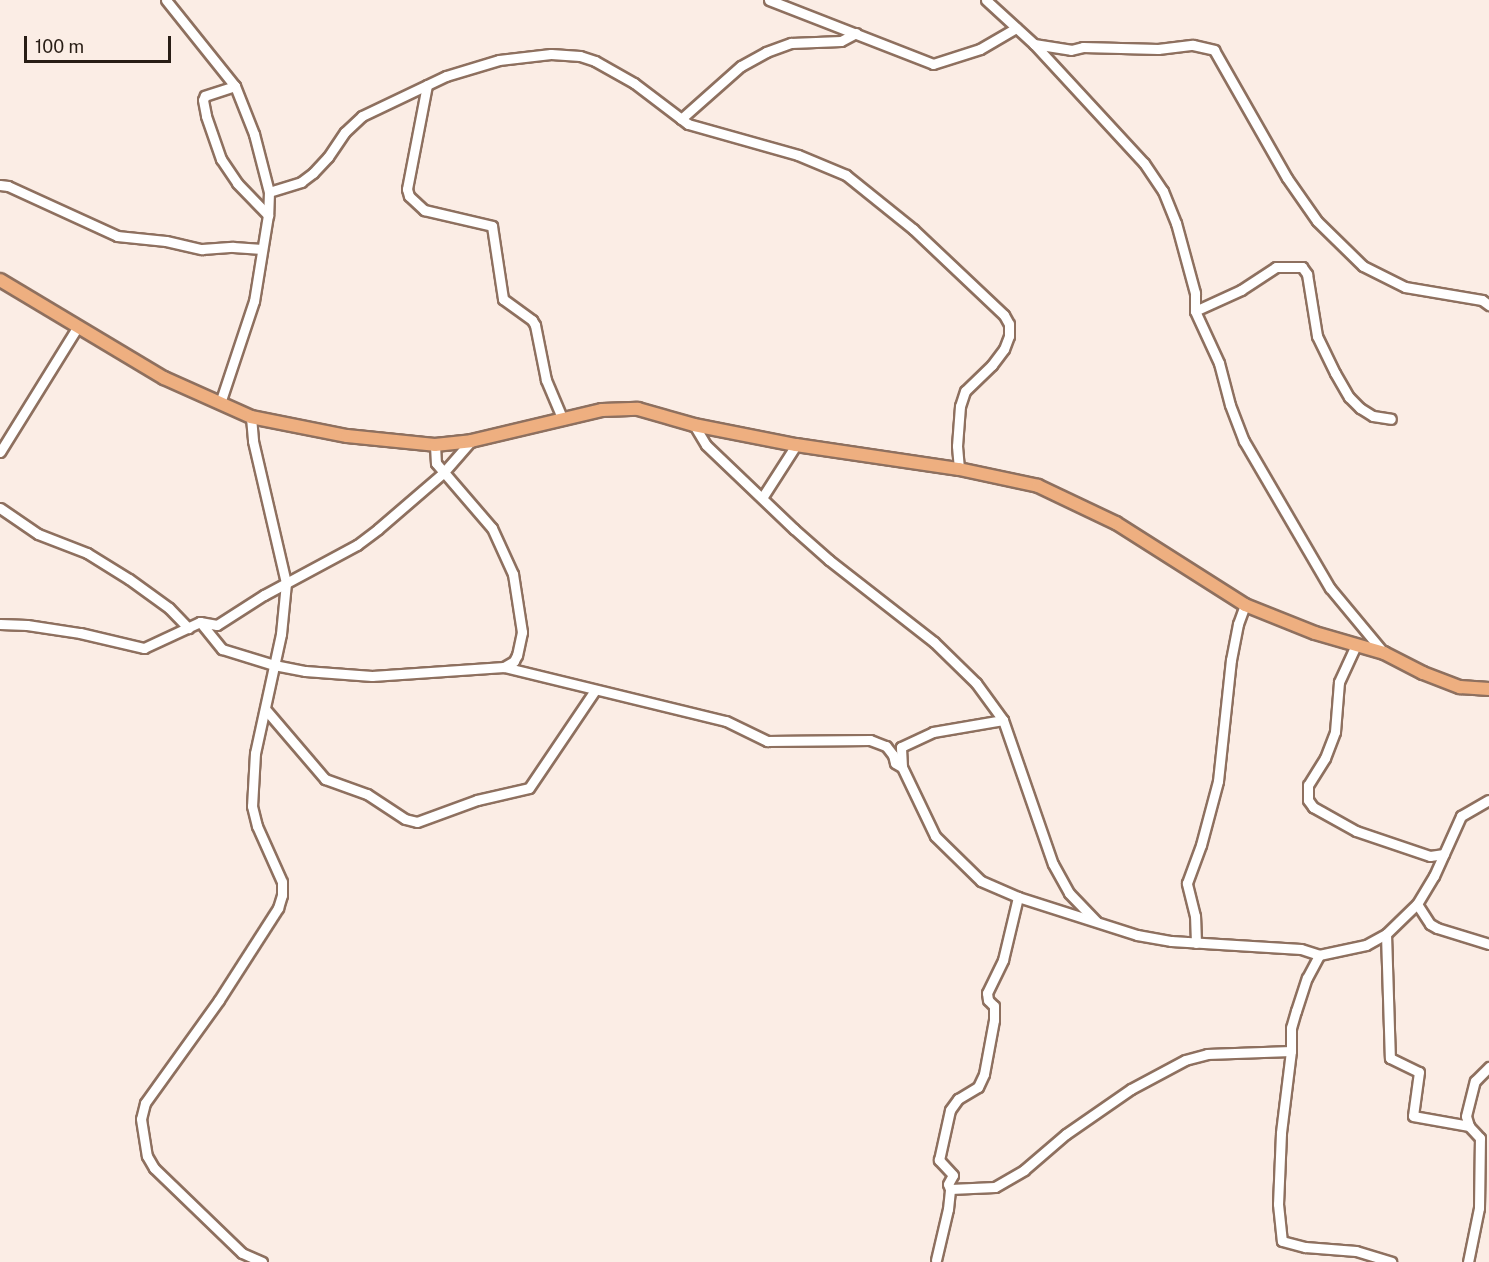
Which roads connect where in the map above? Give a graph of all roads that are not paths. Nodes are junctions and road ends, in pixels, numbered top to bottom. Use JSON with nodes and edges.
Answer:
{"nodes":[{"id":1,"x":166,"y":0,"type":"edge"},
{"id":2,"x":769,"y":0,"type":"edge"},
{"id":3,"x":986,"y":0,"type":"edge"},
{"id":4,"x":1016,"y":28,"type":"junction"},
{"id":5,"x":856,"y":33,"type":"junction"},
{"id":6,"x":1034,"y":44,"type":"junction"},
{"id":7,"x":427,"y":85,"type":"junction"},
{"id":8,"x":235,"y":86,"type":"junction"},
{"id":9,"x":681,"y":119,"type":"junction"},
{"id":10,"x":0,"y":185,"type":"edge"},
{"id":11,"x":269,"y":192,"type":"junction"},
{"id":12,"x":268,"y":215,"type":"junction"},
{"id":13,"x":262,"y":249,"type":"junction"},
{"id":14,"x":0,"y":280,"type":"edge"},
{"id":15,"x":1489,"y":305,"type":"edge"},
{"id":16,"x":1195,"y":311,"type":"junction"},
{"id":17,"x":76,"y":328,"type":"junction"},
{"id":18,"x":220,"y":403,"type":"junction"},
{"id":19,"x":251,"y":417,"type":"junction"},
{"id":20,"x":1391,"y":419,"type":"dead end"},
{"id":21,"x":563,"y":420,"type":"junction"},
{"id":22,"x":694,"y":425,"type":"junction"},
{"id":23,"x":471,"y":441,"type":"junction"},
{"id":24,"x":435,"y":445,"type":"junction"},
{"id":25,"x":796,"y":445,"type":"junction"},
{"id":26,"x":0,"y":452,"type":"edge"},
{"id":27,"x":959,"y":469,"type":"junction"},
{"id":28,"x":443,"y":473,"type":"junction"},
{"id":29,"x":762,"y":498,"type":"junction"},
{"id":30,"x":0,"y":508,"type":"edge"},
{"id":31,"x":286,"y":583,"type":"junction"},
{"id":32,"x":1245,"y":605,"type":"junction"},
{"id":33,"x":200,"y":622,"type":"junction"},
{"id":34,"x":0,"y":624,"type":"edge"},
{"id":35,"x":188,"y":628,"type":"junction"},
{"id":36,"x":1356,"y":645,"type":"junction"},
{"id":37,"x":1384,"y":653,"type":"junction"},
{"id":38,"x":274,"y":665,"type":"junction"},
{"id":39,"x":504,"y":667,"type":"junction"},
{"id":40,"x":1488,"y":688,"type":"edge"},
{"id":41,"x":595,"y":690,"type":"junction"},
{"id":42,"x":266,"y":710,"type":"junction"},
{"id":43,"x":1003,"y":720,"type":"junction"},
{"id":44,"x":902,"y":767,"type":"junction"},
{"id":45,"x":1489,"y":800,"type":"edge"},
{"id":46,"x":1444,"y":854,"type":"junction"},
{"id":47,"x":1018,"y":897,"type":"junction"},
{"id":48,"x":1417,"y":904,"type":"junction"},
{"id":49,"x":1112,"y":927,"type":"junction"},
{"id":50,"x":1386,"y":934,"type":"junction"},
{"id":51,"x":1196,"y":943,"type":"junction"},
{"id":52,"x":1489,"y":944,"type":"edge"},
{"id":53,"x":1319,"y":955,"type":"junction"},
{"id":54,"x":1291,"y":1052,"type":"junction"},
{"id":55,"x":1489,"y":1066,"type":"edge"},
{"id":56,"x":1469,"y":1126,"type":"junction"},
{"id":57,"x":1485,"y":1148,"type":"edge"},
{"id":58,"x":950,"y":1188,"type":"junction"},
{"id":59,"x":936,"y":1260,"type":"dead end"},
{"id":60,"x":262,"y":1262,"type":"edge"},
{"id":61,"x":1391,"y":1262,"type":"edge"},
{"id":62,"x":1468,"y":1262,"type":"edge"}],
"edges":[{"from":1,"to":8,"type":"street"},
{"from":2,"to":5,"type":"street"},
{"from":3,"to":4,"type":"street"},
{"from":4,"to":5,"type":"street"},
{"from":4,"to":6,"type":"street"},
{"from":5,"to":9,"type":"street"},
{"from":6,"to":15,"type":"street"},
{"from":6,"to":16,"type":"street"},
{"from":7,"to":9,"type":"street"},
{"from":7,"to":11,"type":"street"},
{"from":7,"to":21,"type":"street"},
{"from":8,"to":11,"type":"street"},
{"from":8,"to":12,"type":"street"},
{"from":9,"to":27,"type":"street"},
{"from":10,"to":13,"type":"street"},
{"from":11,"to":12,"type":"street"},
{"from":12,"to":13,"type":"street"},
{"from":13,"to":18,"type":"street"},
{"from":14,"to":17,"type":"main road"},
{"from":16,"to":20,"type":"street"},
{"from":16,"to":37,"type":"street"},
{"from":17,"to":18,"type":"main road"},
{"from":17,"to":26,"type":"street"},
{"from":18,"to":19,"type":"main road"},
{"from":19,"to":24,"type":"main road"},
{"from":19,"to":31,"type":"street"},
{"from":21,"to":22,"type":"main road"},
{"from":21,"to":23,"type":"main road"},
{"from":22,"to":25,"type":"main road"},
{"from":22,"to":29,"type":"street"},
{"from":23,"to":24,"type":"main road"},
{"from":23,"to":28,"type":"street"},
{"from":24,"to":28,"type":"street"},
{"from":25,"to":27,"type":"main road"},
{"from":25,"to":29,"type":"street"},
{"from":27,"to":32,"type":"main road"},
{"from":28,"to":31,"type":"street"},
{"from":28,"to":39,"type":"street"},
{"from":29,"to":43,"type":"street"},
{"from":30,"to":35,"type":"street"},
{"from":31,"to":33,"type":"street"},
{"from":31,"to":38,"type":"street"},
{"from":32,"to":36,"type":"main road"},
{"from":32,"to":51,"type":"street"},
{"from":33,"to":35,"type":"street"},
{"from":33,"to":38,"type":"street"},
{"from":34,"to":35,"type":"street"},
{"from":36,"to":37,"type":"main road"},
{"from":36,"to":46,"type":"street"},
{"from":37,"to":40,"type":"main road"},
{"from":38,"to":39,"type":"street"},
{"from":38,"to":42,"type":"street"},
{"from":39,"to":41,"type":"street"},
{"from":41,"to":42,"type":"street"},
{"from":41,"to":44,"type":"street"},
{"from":42,"to":60,"type":"street"},
{"from":43,"to":44,"type":"street"},
{"from":43,"to":49,"type":"street"},
{"from":44,"to":47,"type":"street"},
{"from":45,"to":46,"type":"street"},
{"from":46,"to":48,"type":"street"},
{"from":47,"to":49,"type":"street"},
{"from":47,"to":58,"type":"street"},
{"from":48,"to":50,"type":"street"},
{"from":48,"to":52,"type":"street"},
{"from":49,"to":51,"type":"street"},
{"from":50,"to":53,"type":"street"},
{"from":50,"to":56,"type":"street"},
{"from":51,"to":53,"type":"street"},
{"from":53,"to":54,"type":"street"},
{"from":54,"to":58,"type":"street"},
{"from":54,"to":61,"type":"street"},
{"from":55,"to":56,"type":"street"},
{"from":56,"to":57,"type":"street"},
{"from":57,"to":62,"type":"street"},
{"from":58,"to":59,"type":"street"}]}
